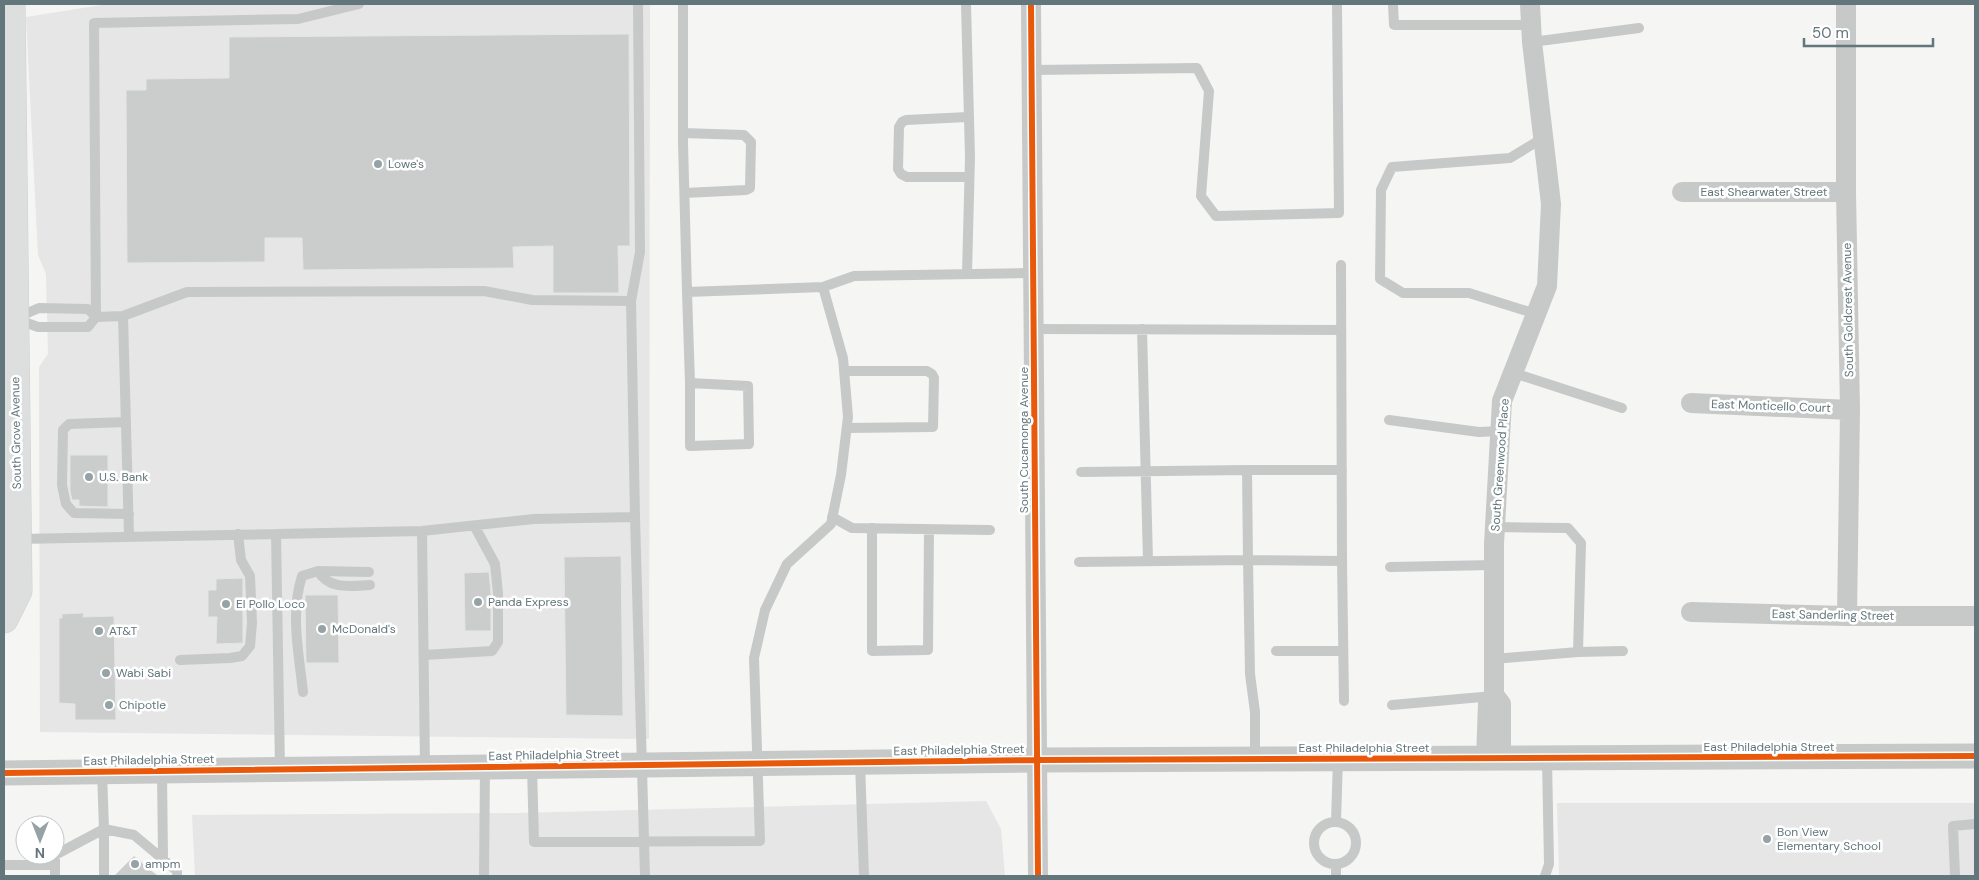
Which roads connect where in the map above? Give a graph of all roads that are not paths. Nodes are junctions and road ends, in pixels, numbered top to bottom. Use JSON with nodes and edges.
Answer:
{"nodes":[{"id":1,"x":11,"y":4,"type":"edge"},
{"id":2,"x":359,"y":4,"type":"edge"},
{"id":3,"x":638,"y":4,"type":"edge"},
{"id":4,"x":683,"y":4,"type":"edge"},
{"id":5,"x":966,"y":4,"type":"edge"},
{"id":6,"x":1031,"y":4,"type":"edge"},
{"id":7,"x":1337,"y":4,"type":"edge"},
{"id":8,"x":1393,"y":4,"type":"edge"},
{"id":9,"x":1530,"y":4,"type":"edge"},
{"id":10,"x":1846,"y":4,"type":"edge"},
{"id":11,"x":1639,"y":28,"type":"dead end"},
{"id":12,"x":1532,"y":34,"type":"junction"},
{"id":13,"x":1032,"y":70,"type":"junction"},
{"id":14,"x":968,"y":117,"type":"junction"},
{"id":15,"x":683,"y":133,"type":"junction"},
{"id":16,"x":1543,"y":138,"type":"junction"},
{"id":17,"x":969,"y":177,"type":"junction"},
{"id":18,"x":1682,"y":192,"type":"dead end"},
{"id":19,"x":1846,"y":192,"type":"junction"},
{"id":20,"x":685,"y":193,"type":"junction"},
{"id":21,"x":1341,"y":265,"type":"dead end"},
{"id":22,"x":1034,"y":273,"type":"junction"},
{"id":23,"x":967,"y":274,"type":"junction"},
{"id":24,"x":823,"y":287,"type":"junction"},
{"id":25,"x":687,"y":292,"type":"junction"},
{"id":26,"x":631,"y":301,"type":"junction"},
{"id":27,"x":1536,"y":314,"type":"junction"},
{"id":28,"x":123,"y":316,"type":"junction"},
{"id":29,"x":96,"y":317,"type":"junction"},
{"id":30,"x":9,"y":318,"type":"edge"},
{"id":31,"x":1034,"y":329,"type":"junction"},
{"id":32,"x":1142,"y":329,"type":"junction"},
{"id":33,"x":1341,"y":330,"type":"junction"},
{"id":34,"x":844,"y":372,"type":"junction"},
{"id":35,"x":1514,"y":373,"type":"junction"},
{"id":36,"x":690,"y":383,"type":"junction"},
{"id":37,"x":1691,"y":403,"type":"dead end"},
{"id":38,"x":1622,"y":408,"type":"dead end"},
{"id":39,"x":1850,"y":410,"type":"junction"},
{"id":40,"x":1388,"y":420,"type":"dead end"},
{"id":41,"x":126,"y":422,"type":"junction"},
{"id":42,"x":847,"y":428,"type":"junction"},
{"id":43,"x":1501,"y":431,"type":"junction"},
{"id":44,"x":1247,"y":470,"type":"junction"},
{"id":45,"x":1342,"y":470,"type":"junction"},
{"id":46,"x":1082,"y":472,"type":"dead end"},
{"id":47,"x":1145,"y":472,"type":"junction"},
{"id":48,"x":129,"y":514,"type":"junction"},
{"id":49,"x":635,"y":517,"type":"junction"},
{"id":50,"x":832,"y":517,"type":"junction"},
{"id":51,"x":475,"y":527,"type":"junction"},
{"id":52,"x":1495,"y":527,"type":"junction"},
{"id":53,"x":872,"y":528,"type":"junction"},
{"id":54,"x":929,"y":530,"type":"junction"},
{"id":55,"x":990,"y":530,"type":"dead end"},
{"id":56,"x":422,"y":531,"type":"junction"},
{"id":57,"x":238,"y":534,"type":"junction"},
{"id":58,"x":276,"y":534,"type":"junction"},
{"id":59,"x":129,"y":536,"type":"junction"},
{"id":60,"x":18,"y":539,"type":"junction"},
{"id":61,"x":1248,"y":560,"type":"junction"},
{"id":62,"x":1148,"y":561,"type":"junction"},
{"id":63,"x":1342,"y":561,"type":"junction"},
{"id":64,"x":1079,"y":562,"type":"dead end"},
{"id":65,"x":1494,"y":565,"type":"junction"},
{"id":66,"x":1390,"y":567,"type":"dead end"},
{"id":67,"x":318,"y":571,"type":"junction"},
{"id":68,"x":369,"y":572,"type":"dead end"},
{"id":69,"x":370,"y":585,"type":"dead end"},
{"id":70,"x":1691,"y":612,"type":"dead end"},
{"id":71,"x":1846,"y":616,"type":"junction"},
{"id":72,"x":1975,"y":616,"type":"edge"},
{"id":73,"x":4,"y":619,"type":"edge"},
{"id":74,"x":1276,"y":651,"type":"dead end"},
{"id":75,"x":1343,"y":651,"type":"junction"},
{"id":76,"x":1623,"y":651,"type":"dead end"},
{"id":77,"x":1578,"y":652,"type":"junction"},
{"id":78,"x":424,"y":655,"type":"junction"},
{"id":79,"x":1494,"y":659,"type":"junction"},
{"id":80,"x":180,"y":660,"type":"dead end"},
{"id":81,"x":303,"y":692,"type":"dead end"},
{"id":82,"x":1494,"y":695,"type":"junction"},
{"id":83,"x":1344,"y":701,"type":"dead end"},
{"id":84,"x":1392,"y":704,"type":"dead end"},
{"id":85,"x":1975,"y":756,"type":"edge"},
{"id":86,"x":1255,"y":759,"type":"junction"},
{"id":87,"x":1338,"y":759,"type":"junction"},
{"id":88,"x":1493,"y":759,"type":"junction"},
{"id":89,"x":1547,"y":759,"type":"junction"},
{"id":90,"x":1037,"y":760,"type":"junction"},
{"id":91,"x":860,"y":763,"type":"junction"},
{"id":92,"x":756,"y":764,"type":"junction"},
{"id":93,"x":643,"y":765,"type":"junction"},
{"id":94,"x":485,"y":767,"type":"junction"},
{"id":95,"x":532,"y":767,"type":"junction"},
{"id":96,"x":426,"y":768,"type":"junction"},
{"id":97,"x":280,"y":770,"type":"junction"},
{"id":98,"x":162,"y":771,"type":"junction"},
{"id":99,"x":102,"y":772,"type":"junction"},
{"id":100,"x":4,"y":773,"type":"edge"},
{"id":101,"x":1336,"y":822,"type":"junction"},
{"id":102,"x":1975,"y":824,"type":"edge"},
{"id":103,"x":104,"y":829,"type":"junction"},
{"id":104,"x":644,"y":841,"type":"junction"},
{"id":105,"x":163,"y":858,"type":"junction"},
{"id":106,"x":1336,"y":864,"type":"junction"},
{"id":107,"x":4,"y":865,"type":"edge"},
{"id":108,"x":55,"y":871,"type":"edge"},
{"id":109,"x":104,"y":876,"type":"edge"},
{"id":110,"x":177,"y":876,"type":"edge"},
{"id":111,"x":484,"y":876,"type":"edge"},
{"id":112,"x":645,"y":876,"type":"edge"},
{"id":113,"x":864,"y":876,"type":"edge"},
{"id":114,"x":1038,"y":876,"type":"edge"},
{"id":115,"x":1336,"y":876,"type":"edge"},
{"id":116,"x":1545,"y":876,"type":"edge"},
{"id":117,"x":1955,"y":876,"type":"edge"}],
"edges":[{"from":1,"to":30,"type":"main road","name":"South Grove Avenue"},
{"from":2,"to":29,"type":"lane"},
{"from":3,"to":26,"type":"lane"},
{"from":4,"to":15,"type":"lane"},
{"from":5,"to":14,"type":"lane"},
{"from":6,"to":13,"type":"street","name":"South Cucamonga Avenue"},
{"from":7,"to":13,"type":"lane"},
{"from":8,"to":12,"type":"lane"},
{"from":9,"to":12,"type":"street","name":"South Greenwood Place"},
{"from":10,"to":19,"type":"street","name":"South Goldcrest Avenue"},
{"from":11,"to":12,"type":"lane"},
{"from":12,"to":16,"type":"street","name":"South Greenwood Place"},
{"from":13,"to":22,"type":"street","name":"South Cucamonga Avenue"},
{"from":14,"to":17,"type":"lane"},
{"from":14,"to":17,"type":"lane"},
{"from":15,"to":20,"type":"lane"},
{"from":15,"to":20,"type":"lane"},
{"from":16,"to":27,"type":"street","name":"South Greenwood Place"},
{"from":16,"to":27,"type":"lane"},
{"from":17,"to":23,"type":"lane"},
{"from":18,"to":19,"type":"street","name":"East Shearwater Street"},
{"from":19,"to":39,"type":"street","name":"South Goldcrest Avenue"},
{"from":20,"to":25,"type":"lane"},
{"from":21,"to":33,"type":"lane"},
{"from":22,"to":23,"type":"lane"},
{"from":22,"to":31,"type":"street","name":"South Cucamonga Avenue"},
{"from":23,"to":24,"type":"lane"},
{"from":24,"to":25,"type":"lane"},
{"from":24,"to":34,"type":"lane"},
{"from":25,"to":36,"type":"lane"},
{"from":26,"to":28,"type":"lane"},
{"from":26,"to":49,"type":"lane"},
{"from":27,"to":35,"type":"street","name":"South Greenwood Place"},
{"from":28,"to":29,"type":"lane"},
{"from":28,"to":41,"type":"lane"},
{"from":29,"to":30,"type":"lane"},
{"from":29,"to":30,"type":"lane"},
{"from":30,"to":60,"type":"main road","name":"South Grove Avenue"},
{"from":31,"to":32,"type":"lane"},
{"from":31,"to":90,"type":"street","name":"South Cucamonga Avenue"},
{"from":32,"to":33,"type":"lane"},
{"from":32,"to":47,"type":"lane"},
{"from":33,"to":45,"type":"lane"},
{"from":34,"to":42,"type":"lane"},
{"from":34,"to":42,"type":"lane"},
{"from":35,"to":38,"type":"lane"},
{"from":35,"to":43,"type":"street","name":"South Greenwood Place"},
{"from":36,"to":36,"type":"lane"},
{"from":37,"to":39,"type":"street","name":"East Monticello Court"},
{"from":39,"to":71,"type":"street","name":"South Goldcrest Avenue"},
{"from":40,"to":43,"type":"lane"},
{"from":41,"to":48,"type":"lane"},
{"from":41,"to":48,"type":"lane"},
{"from":42,"to":50,"type":"lane"},
{"from":43,"to":52,"type":"street","name":"South Greenwood Place"},
{"from":44,"to":45,"type":"lane"},
{"from":44,"to":47,"type":"lane"},
{"from":44,"to":61,"type":"lane"},
{"from":45,"to":63,"type":"lane"},
{"from":46,"to":47,"type":"lane"},
{"from":47,"to":62,"type":"lane"},
{"from":48,"to":59,"type":"lane"},
{"from":49,"to":51,"type":"lane"},
{"from":49,"to":93,"type":"lane"},
{"from":50,"to":53,"type":"lane"},
{"from":50,"to":92,"type":"lane"},
{"from":51,"to":56,"type":"lane"},
{"from":51,"to":78,"type":"lane"},
{"from":52,"to":65,"type":"street","name":"South Greenwood Place"},
{"from":52,"to":77,"type":"lane"},
{"from":53,"to":54,"type":"lane"},
{"from":53,"to":54,"type":"lane"},
{"from":54,"to":55,"type":"lane"},
{"from":56,"to":58,"type":"lane"},
{"from":56,"to":78,"type":"lane"},
{"from":57,"to":58,"type":"lane"},
{"from":57,"to":59,"type":"lane"},
{"from":57,"to":80,"type":"lane"},
{"from":58,"to":97,"type":"lane"},
{"from":59,"to":60,"type":"lane"},
{"from":60,"to":73,"type":"main road","name":"South Grove Avenue"},
{"from":61,"to":62,"type":"lane"},
{"from":61,"to":63,"type":"lane"},
{"from":61,"to":86,"type":"lane"},
{"from":62,"to":64,"type":"lane"},
{"from":63,"to":75,"type":"lane"},
{"from":65,"to":66,"type":"lane"},
{"from":65,"to":79,"type":"street","name":"South Greenwood Place"},
{"from":67,"to":68,"type":"lane"},
{"from":67,"to":69,"type":"lane"},
{"from":67,"to":81,"type":"lane"},
{"from":70,"to":71,"type":"street","name":"East Sanderling Street"},
{"from":71,"to":72,"type":"street","name":"East Sanderling Street"},
{"from":74,"to":75,"type":"lane"},
{"from":75,"to":83,"type":"lane"},
{"from":76,"to":77,"type":"lane"},
{"from":77,"to":79,"type":"lane"},
{"from":78,"to":96,"type":"lane"},
{"from":79,"to":82,"type":"street","name":"South Greenwood Place"},
{"from":82,"to":84,"type":"lane"},
{"from":82,"to":88,"type":"street","name":"South Greenwood Place"},
{"from":85,"to":89,"type":"street","name":"East Philadelphia Street"},
{"from":86,"to":87,"type":"street","name":"East Philadelphia Street"},
{"from":86,"to":90,"type":"street","name":"East Philadelphia Street"},
{"from":87,"to":88,"type":"street","name":"East Philadelphia Street"},
{"from":87,"to":101,"type":"lane"},
{"from":88,"to":89,"type":"street","name":"East Philadelphia Street"},
{"from":89,"to":116,"type":"lane"},
{"from":90,"to":91,"type":"street","name":"East Philadelphia Street"},
{"from":90,"to":114,"type":"street","name":"South Cucamonga Avenue"},
{"from":91,"to":92,"type":"street","name":"East Philadelphia Street"},
{"from":91,"to":113,"type":"lane"},
{"from":92,"to":93,"type":"street","name":"East Philadelphia Street"},
{"from":92,"to":104,"type":"lane"},
{"from":93,"to":95,"type":"street","name":"East Philadelphia Street"},
{"from":93,"to":104,"type":"lane"},
{"from":94,"to":95,"type":"street","name":"East Philadelphia Street"},
{"from":94,"to":96,"type":"street","name":"East Philadelphia Street"},
{"from":94,"to":111,"type":"lane"},
{"from":95,"to":104,"type":"lane"},
{"from":96,"to":97,"type":"street","name":"East Philadelphia Street"},
{"from":97,"to":98,"type":"street","name":"East Philadelphia Street"},
{"from":98,"to":99,"type":"street","name":"East Philadelphia Street"},
{"from":98,"to":105,"type":"lane"},
{"from":99,"to":100,"type":"street","name":"East Philadelphia Street"},
{"from":99,"to":103,"type":"lane"},
{"from":101,"to":106,"type":"lane"},
{"from":101,"to":106,"type":"lane"},
{"from":102,"to":117,"type":"lane"},
{"from":103,"to":105,"type":"lane"},
{"from":103,"to":108,"type":"lane"},
{"from":103,"to":109,"type":"lane"},
{"from":104,"to":112,"type":"lane"},
{"from":105,"to":110,"type":"lane"},
{"from":106,"to":115,"type":"lane"},
{"from":107,"to":108,"type":"lane"}]}
